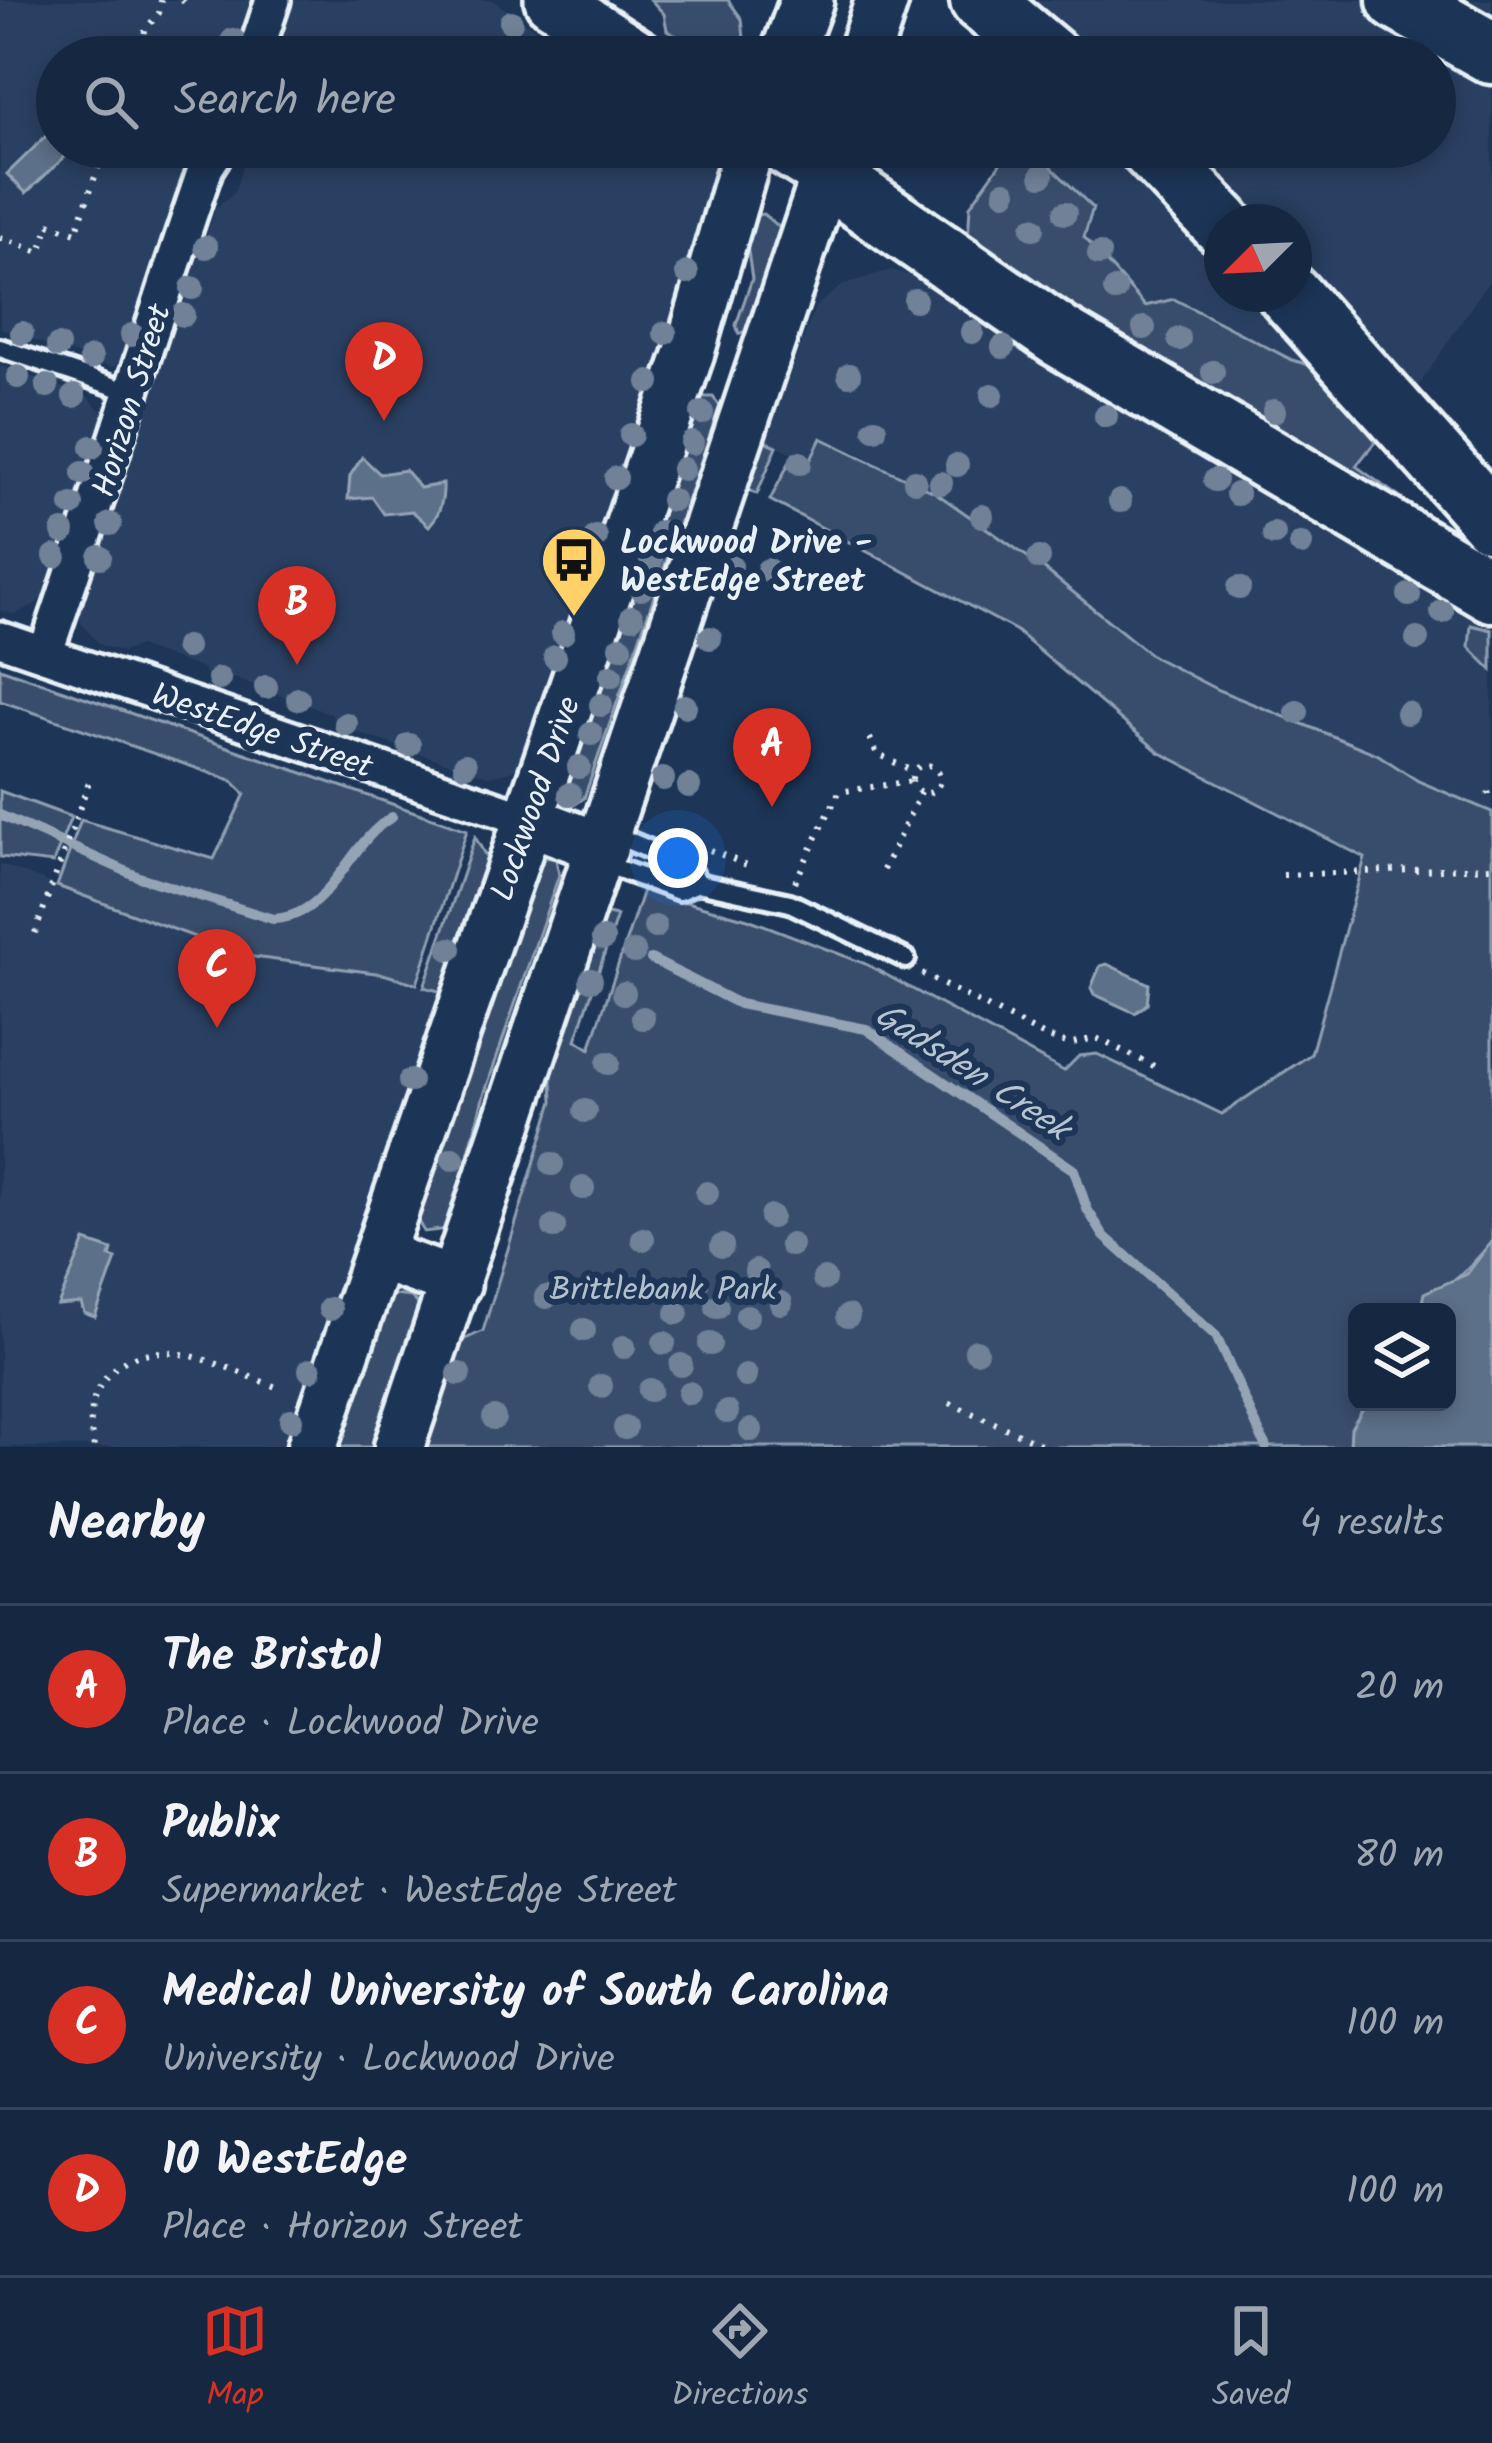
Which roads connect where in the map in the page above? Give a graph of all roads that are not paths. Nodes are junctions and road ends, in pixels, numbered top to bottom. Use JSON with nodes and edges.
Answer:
{"nodes":[{"id":1,"x":273,"y":0,"type":"edge"},
{"id":2,"x":550,"y":0,"type":"edge"},
{"id":3,"x":807,"y":0,"type":"edge"},
{"id":4,"x":882,"y":0,"type":"edge"},
{"id":5,"x":981,"y":0,"type":"edge"},
{"id":6,"x":1398,"y":0,"type":"edge"},
{"id":7,"x":261,"y":36,"type":"edge"},
{"id":8,"x":607,"y":36,"type":"edge"},
{"id":9,"x":794,"y":36,"type":"edge"},
{"id":10,"x":870,"y":36,"type":"edge"},
{"id":11,"x":1023,"y":36,"type":"edge"},
{"id":12,"x":1492,"y":53,"type":"edge"},
{"id":13,"x":209,"y":168,"type":"edge"},
{"id":14,"x":743,"y":168,"type":"edge"},
{"id":15,"x":811,"y":168,"type":"edge"},
{"id":16,"x":830,"y":168,"type":"edge"},
{"id":17,"x":1169,"y":168,"type":"edge"},
{"id":18,"x":1204,"y":205,"type":"edge"},
{"id":19,"x":1304,"y":312,"type":"edge"},
{"id":20,"x":0,"y":348,"type":"edge"},
{"id":21,"x":689,"y":354,"type":"junction"},
{"id":22,"x":755,"y":378,"type":"junction"},
{"id":23,"x":133,"y":393,"type":"junction"},
{"id":24,"x":1492,"y":521,"type":"edge"},
{"id":25,"x":1492,"y":591,"type":"edge"},
{"id":26,"x":0,"y":639,"type":"edge"},
{"id":27,"x":45,"y":654,"type":"junction"},
{"id":28,"x":526,"y":819,"type":"junction"},
{"id":29,"x":603,"y":847,"type":"junction"},
{"id":30,"x":698,"y":883,"type":"junction"},
{"id":31,"x":906,"y":959,"type":"road end"},
{"id":32,"x":378,"y":1256,"type":"junction"},
{"id":33,"x":456,"y":1283,"type":"junction"},
{"id":34,"x":312,"y":1447,"type":"edge"},
{"id":35,"x":399,"y":1447,"type":"edge"}],
"edges":[{"from":1,"to":7,"type":"street"},
{"from":2,"to":8,"type":"main road"},
{"from":3,"to":9,"type":"main road"},
{"from":4,"to":10,"type":"main road"},
{"from":5,"to":11,"type":"highway"},
{"from":6,"to":12,"type":"highway"},
{"from":13,"to":23,"type":"street","name":"Horizon Street"},
{"from":14,"to":21,"type":"main road","name":"Lockwood Drive"},
{"from":15,"to":22,"type":"main road"},
{"from":16,"to":25,"type":"highway"},
{"from":17,"to":18,"type":"highway"},
{"from":19,"to":24,"type":"highway"},
{"from":20,"to":23,"type":"lane"},
{"from":21,"to":22,"type":"main road"},
{"from":21,"to":28,"type":"main road","name":"Lockwood Drive"},
{"from":22,"to":29,"type":"main road"},
{"from":23,"to":27,"type":"street","name":"Horizon Street"},
{"from":26,"to":27,"type":"street","name":"WestEdge Street"},
{"from":27,"to":28,"type":"street","name":"WestEdge Street"},
{"from":28,"to":29,"type":"main road"},
{"from":28,"to":32,"type":"main road","name":"Lockwood Drive"},
{"from":29,"to":30,"type":"lane"},
{"from":29,"to":30,"type":"lane"},
{"from":29,"to":33,"type":"main road"},
{"from":30,"to":31,"type":"lane"},
{"from":32,"to":33,"type":"main road"},
{"from":32,"to":34,"type":"main road","name":"Lockwood Drive"},
{"from":33,"to":35,"type":"main road"}]}
